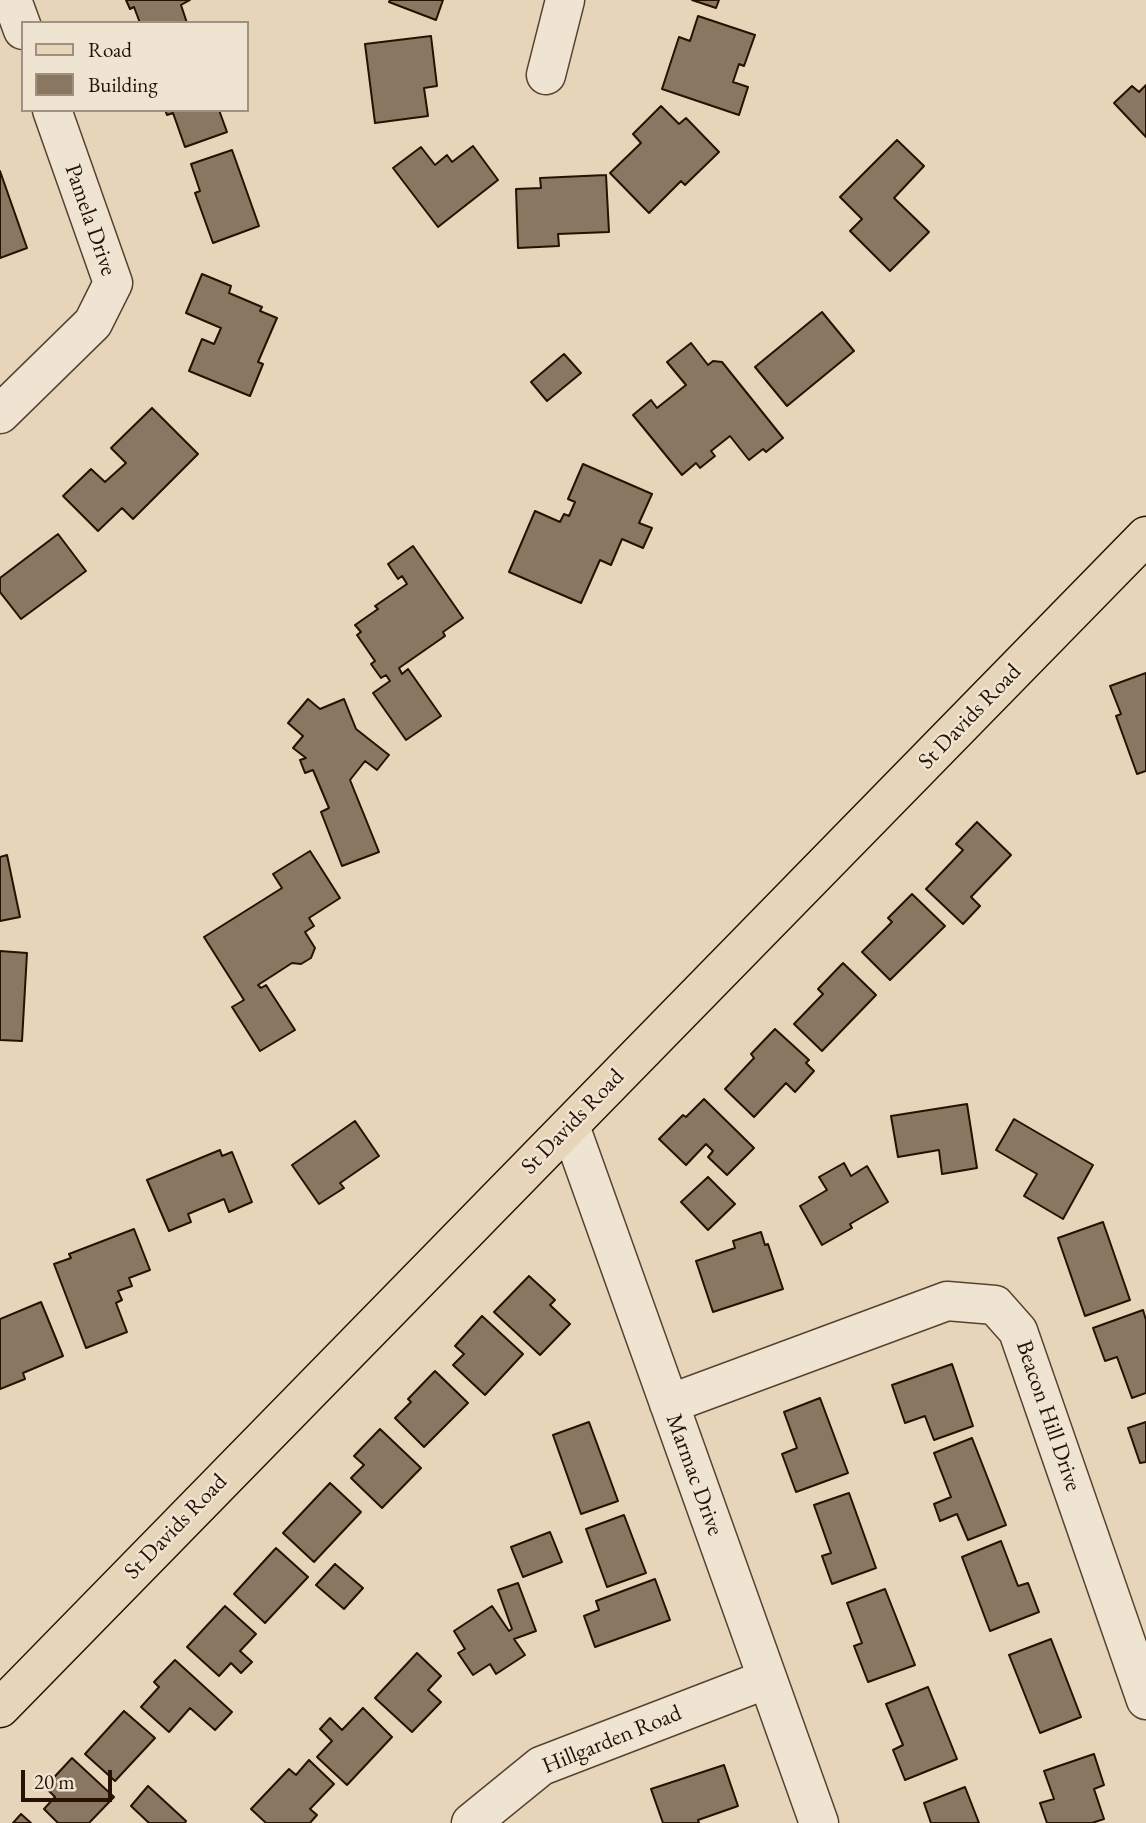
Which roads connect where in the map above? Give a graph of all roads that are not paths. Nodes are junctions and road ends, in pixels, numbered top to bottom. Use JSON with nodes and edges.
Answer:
{"nodes":[{"id":1,"x":12,"y":0,"type":"edge"},
{"id":2,"x":565,"y":0,"type":"edge"},
{"id":3,"x":21,"y":25,"type":"edge"},
{"id":4,"x":546,"y":75,"type":"dead end"},
{"id":5,"x":53,"y":112,"type":"edge"},
{"id":6,"x":0,"y":414,"type":"edge"},
{"id":7,"x":1142,"y":548,"type":"edge"},
{"id":8,"x":570,"y":1126,"type":"junction"},
{"id":9,"x":669,"y":1405,"type":"junction"},
{"id":10,"x":767,"y":1679,"type":"junction"},
{"id":11,"x":1146,"y":1700,"type":"edge"},
{"id":12,"x":0,"y":1708,"type":"edge"},
{"id":13,"x":471,"y":1823,"type":"edge"},
{"id":14,"x":819,"y":1823,"type":"edge"}],
"edges":[{"from":1,"to":3,"type":"street"},
{"from":2,"to":4,"type":"street"},
{"from":5,"to":6,"type":"street","name":"Pamela Drive"},
{"from":7,"to":8,"type":"main road","name":"St Davids Road"},
{"from":8,"to":9,"type":"street","name":"Marmac Drive"},
{"from":8,"to":12,"type":"main road","name":"St Davids Road"},
{"from":9,"to":10,"type":"street","name":"Marmac Drive"},
{"from":9,"to":11,"type":"street","name":"Beacon Hill Drive"},
{"from":10,"to":13,"type":"street","name":"Hillgarden Road"},
{"from":10,"to":14,"type":"street","name":"Marmac Drive"}]}
